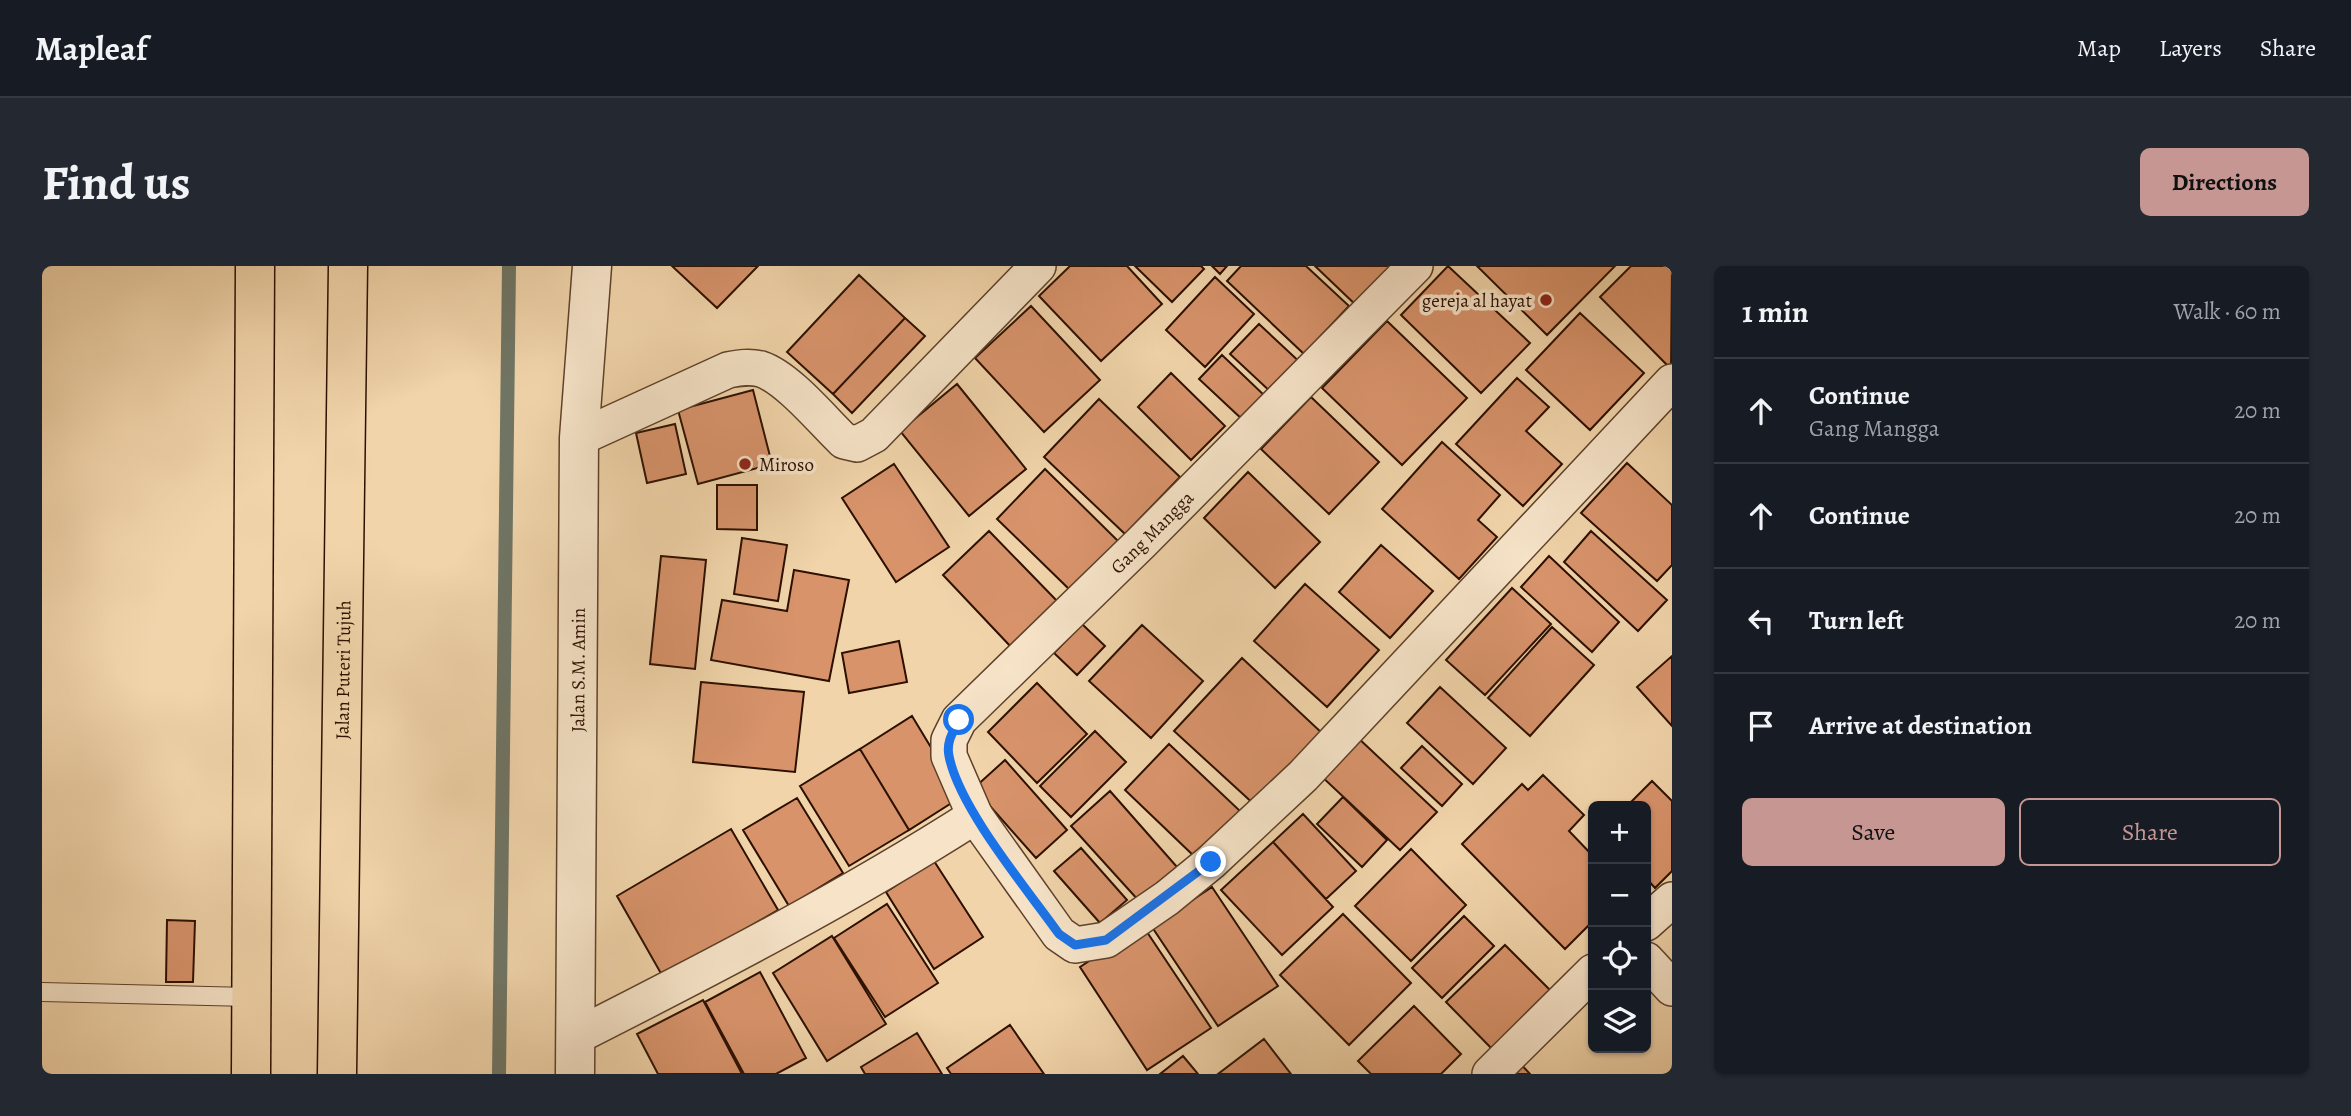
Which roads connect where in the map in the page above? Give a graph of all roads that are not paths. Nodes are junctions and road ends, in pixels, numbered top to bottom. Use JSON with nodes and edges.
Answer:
{"nodes":[{"id":1,"x":255,"y":266,"type":"edge"},
{"id":2,"x":348,"y":266,"type":"edge"},
{"id":3,"x":592,"y":266,"type":"edge"},
{"id":4,"x":1038,"y":266,"type":"edge"},
{"id":5,"x":1415,"y":266,"type":"edge"},
{"id":6,"x":1672,"y":382,"type":"edge"},
{"id":7,"x":579,"y":438,"type":"junction"},
{"id":8,"x":975,"y":816,"type":"junction"},
{"id":9,"x":1672,"y":900,"type":"edge"},
{"id":10,"x":1651,"y":919,"type":"edge"},
{"id":11,"x":1651,"y":965,"type":"edge"},
{"id":12,"x":1588,"y":977,"type":"edge"},
{"id":13,"x":1672,"y":988,"type":"edge"},
{"id":14,"x":42,"y":992,"type":"edge"},
{"id":15,"x":250,"y":998,"type":"junction"},
{"id":16,"x":575,"y":1037,"type":"junction"},
{"id":17,"x":251,"y":1074,"type":"edge"},
{"id":18,"x":337,"y":1074,"type":"edge"},
{"id":19,"x":575,"y":1074,"type":"edge"},
{"id":20,"x":1490,"y":1074,"type":"edge"}],
"edges":[{"from":1,"to":15,"type":"highway"},
{"from":2,"to":18,"type":"highway","name":"Jalan Puteri Tujuh"},
{"from":3,"to":7,"type":"street","name":"Jalan S.M. Amin"},
{"from":4,"to":7,"type":"street"},
{"from":5,"to":8,"type":"street","name":"Gang Mangga"},
{"from":6,"to":8,"type":"street","name":"Gang Mangga"},
{"from":7,"to":16,"type":"street","name":"Jalan S.M. Amin"},
{"from":8,"to":16,"type":"street"},
{"from":9,"to":10,"type":"street"},
{"from":11,"to":13,"type":"street"},
{"from":12,"to":20,"type":"street"},
{"from":14,"to":15,"type":"lane"},
{"from":15,"to":17,"type":"highway"},
{"from":16,"to":19,"type":"street","name":"Jalan S.M. Amin"}]}
